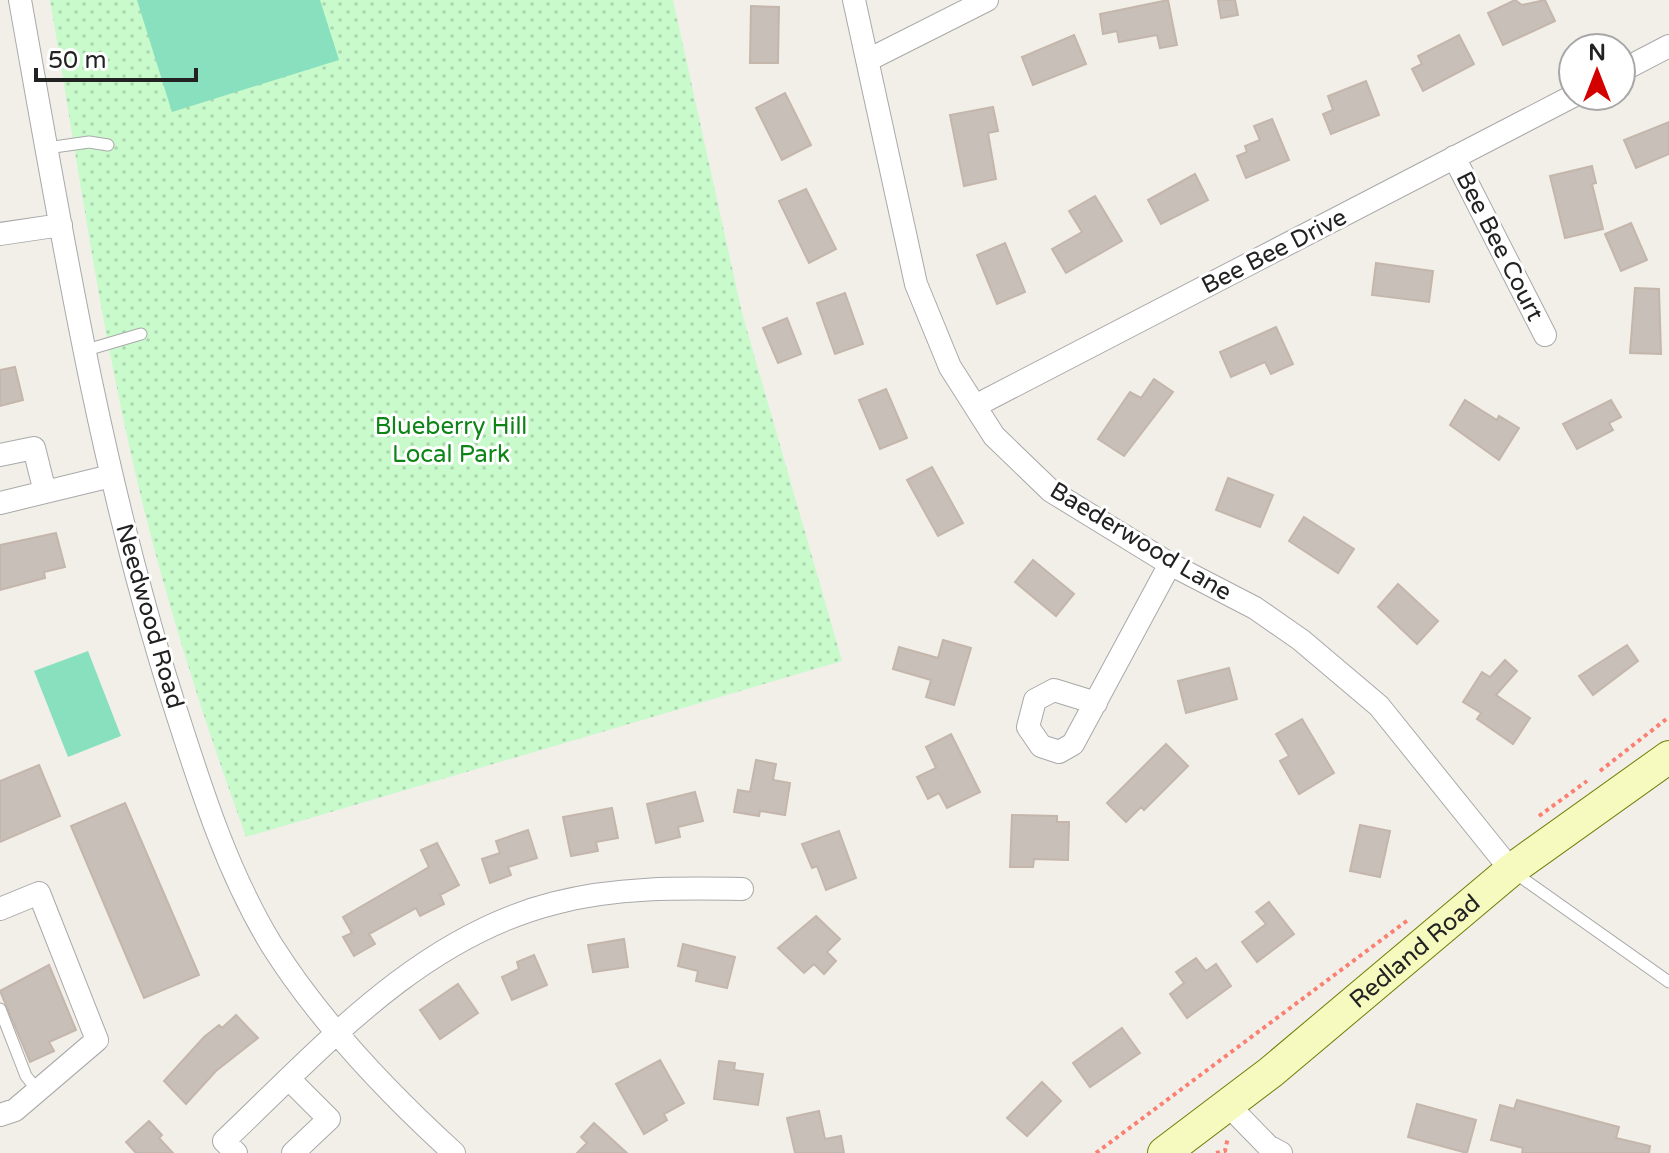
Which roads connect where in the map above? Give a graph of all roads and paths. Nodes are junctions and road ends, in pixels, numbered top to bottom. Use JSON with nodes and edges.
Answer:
{"nodes":[{"id":1,"x":20,"y":0,"type":"edge"},
{"id":2,"x":854,"y":0,"type":"edge"},
{"id":3,"x":987,"y":0,"type":"edge"},
{"id":4,"x":1669,"y":46,"type":"edge"},
{"id":5,"x":868,"y":60,"type":"junction"},
{"id":6,"x":1637,"y":63,"type":"edge"},
{"id":7,"x":1557,"y":104,"type":"edge"},
{"id":8,"x":108,"y":145,"type":"dead end"},
{"id":9,"x":47,"y":148,"type":"junction"},
{"id":10,"x":1454,"y":157,"type":"junction"},
{"id":11,"x":61,"y":225,"type":"junction"},
{"id":12,"x":0,"y":234,"type":"edge"},
{"id":13,"x":141,"y":334,"type":"dead end"},
{"id":14,"x":1545,"y":335,"type":"dead end"},
{"id":15,"x":83,"y":351,"type":"junction"},
{"id":16,"x":975,"y":406,"type":"junction"},
{"id":17,"x":0,"y":455,"type":"edge"},
{"id":18,"x":111,"y":476,"type":"junction"},
{"id":19,"x":45,"y":492,"type":"junction"},
{"id":20,"x":0,"y":503,"type":"edge"},
{"id":21,"x":1170,"y":564,"type":"junction"},
{"id":22,"x":1096,"y":703,"type":"dead end"},
{"id":23,"x":1669,"y":717,"type":"edge"},
{"id":24,"x":1669,"y":757,"type":"edge"},
{"id":25,"x":1530,"y":824,"type":"dead end"},
{"id":26,"x":1511,"y":870,"type":"junction"},
{"id":27,"x":742,"y":889,"type":"dead end"},
{"id":28,"x":0,"y":909,"type":"edge"},
{"id":29,"x":1417,"y":913,"type":"dead end"},
{"id":30,"x":1669,"y":982,"type":"edge"},
{"id":31,"x":0,"y":1009,"type":"edge"},
{"id":32,"x":338,"y":1033,"type":"junction"},
{"id":33,"x":289,"y":1079,"type":"junction"},
{"id":34,"x":38,"y":1091,"type":"junction"},
{"id":35,"x":1228,"y":1105,"type":"junction"},
{"id":36,"x":0,"y":1115,"type":"edge"},
{"id":37,"x":236,"y":1153,"type":"edge"},
{"id":38,"x":293,"y":1153,"type":"edge"},
{"id":39,"x":454,"y":1153,"type":"edge"},
{"id":40,"x":1096,"y":1153,"type":"edge"},
{"id":41,"x":1164,"y":1153,"type":"edge"},
{"id":42,"x":1281,"y":1153,"type":"edge"}],
"edges":[{"from":1,"to":9,"type":"street","name":"Needwood Road"},
{"from":2,"to":5,"type":"street","name":"Baederwood Lane"},
{"from":3,"to":5,"type":"street"},
{"from":4,"to":6,"type":"street"},
{"from":5,"to":16,"type":"street","name":"Baederwood Lane"},
{"from":7,"to":10,"type":"street","name":"Bee Bee Drive"},
{"from":8,"to":9,"type":"lane"},
{"from":9,"to":11,"type":"street","name":"Needwood Road"},
{"from":10,"to":14,"type":"street","name":"Bee Bee Court"},
{"from":10,"to":16,"type":"street","name":"Bee Bee Drive"},
{"from":11,"to":12,"type":"street"},
{"from":11,"to":15,"type":"street","name":"Needwood Road"},
{"from":13,"to":15,"type":"lane"},
{"from":15,"to":18,"type":"street","name":"Needwood Road"},
{"from":16,"to":21,"type":"street","name":"Baederwood Lane"},
{"from":17,"to":19,"type":"street"},
{"from":18,"to":19,"type":"street"},
{"from":18,"to":32,"type":"street","name":"Needwood Road"},
{"from":19,"to":20,"type":"street"},
{"from":21,"to":22,"type":"street"},
{"from":21,"to":26,"type":"street","name":"Baederwood Lane"},
{"from":23,"to":25,"type":"path"},
{"from":24,"to":26,"type":"main road","name":"Redland Road"},
{"from":26,"to":30,"type":"lane"},
{"from":26,"to":35,"type":"main road","name":"Redland Road"},
{"from":27,"to":32,"type":"street"},
{"from":28,"to":34,"type":"street"},
{"from":29,"to":40,"type":"path"},
{"from":31,"to":34,"type":"lane"},
{"from":32,"to":33,"type":"street"},
{"from":32,"to":39,"type":"street","name":"Needwood Road"},
{"from":33,"to":37,"type":"street"},
{"from":33,"to":38,"type":"street"},
{"from":34,"to":36,"type":"street"},
{"from":35,"to":41,"type":"main road","name":"Redland Road"},
{"from":35,"to":42,"type":"street"}]}
